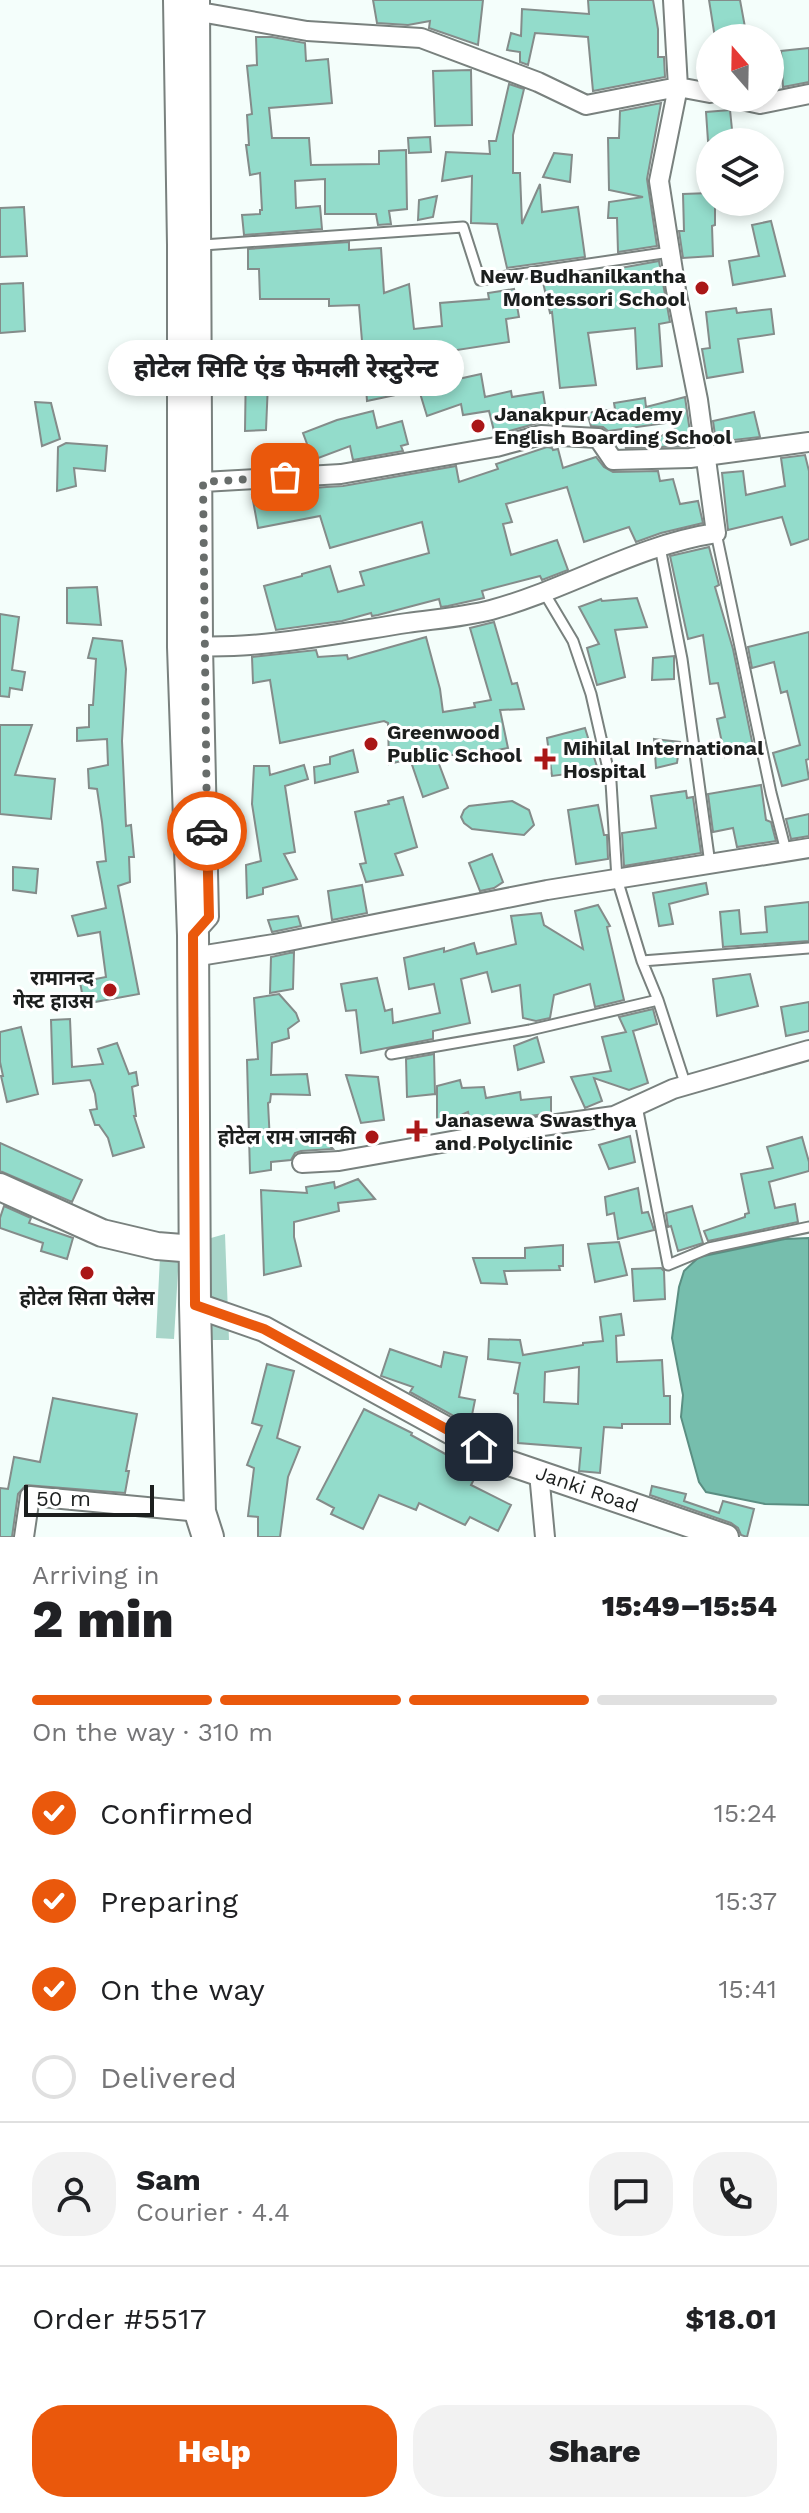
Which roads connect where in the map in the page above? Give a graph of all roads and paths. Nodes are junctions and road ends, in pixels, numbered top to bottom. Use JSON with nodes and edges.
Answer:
{"nodes":[{"id":1,"x":673,"y":0,"type":"edge"},
{"id":2,"x":193,"y":4,"type":"edge"},
{"id":3,"x":678,"y":87,"type":"junction"},
{"id":4,"x":696,"y":90,"type":"edge"},
{"id":5,"x":809,"y":94,"type":"edge"},
{"id":6,"x":784,"y":99,"type":"edge"},
{"id":7,"x":203,"y":245,"type":"junction"},
{"id":8,"x":670,"y":252,"type":"junction"},
{"id":9,"x":809,"y":442,"type":"edge"},
{"id":10,"x":707,"y":456,"type":"junction"},
{"id":11,"x":203,"y":482,"type":"junction"},
{"id":12,"x":716,"y":533,"type":"junction"},
{"id":13,"x":660,"y":547,"type":"junction"},
{"id":14,"x":545,"y":594,"type":"junction"},
{"id":15,"x":193,"y":646,"type":"junction"},
{"id":16,"x":809,"y":848,"type":"edge"},
{"id":17,"x":786,"y":851,"type":"junction"},
{"id":18,"x":710,"y":864,"type":"junction"},
{"id":19,"x":617,"y":879,"type":"junction"},
{"id":20,"x":193,"y":946,"type":"junction"},
{"id":21,"x":809,"y":948,"type":"edge"},
{"id":22,"x":642,"y":961,"type":"junction"},
{"id":23,"x":658,"y":1000,"type":"junction"},
{"id":24,"x":809,"y":1050,"type":"edge"},
{"id":25,"x":391,"y":1054,"type":"dead end"},
{"id":26,"x":686,"y":1086,"type":"junction"},
{"id":27,"x":637,"y":1106,"type":"junction"},
{"id":28,"x":302,"y":1163,"type":"dead end"},
{"id":29,"x":0,"y":1187,"type":"edge"},
{"id":30,"x":809,"y":1227,"type":"edge"},
{"id":31,"x":195,"y":1249,"type":"junction"},
{"id":32,"x":195,"y":1305,"type":"junction"},
{"id":33,"x":539,"y":1473,"type":"junction"},
{"id":34,"x":200,"y":1529,"type":"edge"},
{"id":35,"x":24,"y":1537,"type":"edge"},
{"id":36,"x":545,"y":1537,"type":"edge"},
{"id":37,"x":726,"y":1537,"type":"edge"}],
"edges":[{"from":1,"to":3,"type":"street"},
{"from":2,"to":3,"type":"street"},
{"from":2,"to":7,"type":"street"},
{"from":2,"to":15,"type":"highway"},
{"from":3,"to":4,"type":"street"},
{"from":3,"to":8,"type":"street"},
{"from":5,"to":6,"type":"street"},
{"from":7,"to":8,"type":"lane"},
{"from":7,"to":11,"type":"street"},
{"from":8,"to":10,"type":"street"},
{"from":9,"to":10,"type":"street"},
{"from":10,"to":11,"type":"street"},
{"from":10,"to":12,"type":"street"},
{"from":11,"to":15,"type":"street"},
{"from":12,"to":13,"type":"street"},
{"from":12,"to":17,"type":"lane"},
{"from":13,"to":14,"type":"street"},
{"from":13,"to":18,"type":"lane"},
{"from":14,"to":15,"type":"street"},
{"from":14,"to":19,"type":"lane"},
{"from":15,"to":20,"type":"highway"},
{"from":16,"to":17,"type":"street"},
{"from":17,"to":18,"type":"street"},
{"from":18,"to":19,"type":"street"},
{"from":19,"to":20,"type":"street"},
{"from":19,"to":22,"type":"lane"},
{"from":20,"to":31,"type":"highway"},
{"from":21,"to":22,"type":"lane"},
{"from":22,"to":23,"type":"lane"},
{"from":23,"to":25,"type":"lane"},
{"from":23,"to":26,"type":"lane"},
{"from":24,"to":26,"type":"street"},
{"from":26,"to":27,"type":"street"},
{"from":27,"to":28,"type":"street"},
{"from":27,"to":30,"type":"lane"},
{"from":29,"to":31,"type":"main road"},
{"from":31,"to":32,"type":"highway"},
{"from":32,"to":33,"type":"street","name":"Janki Road"},
{"from":32,"to":34,"type":"highway"},
{"from":33,"to":36,"type":"street"},
{"from":33,"to":37,"type":"street","name":"Janki Road"},
{"from":34,"to":35,"type":"street"}]}
